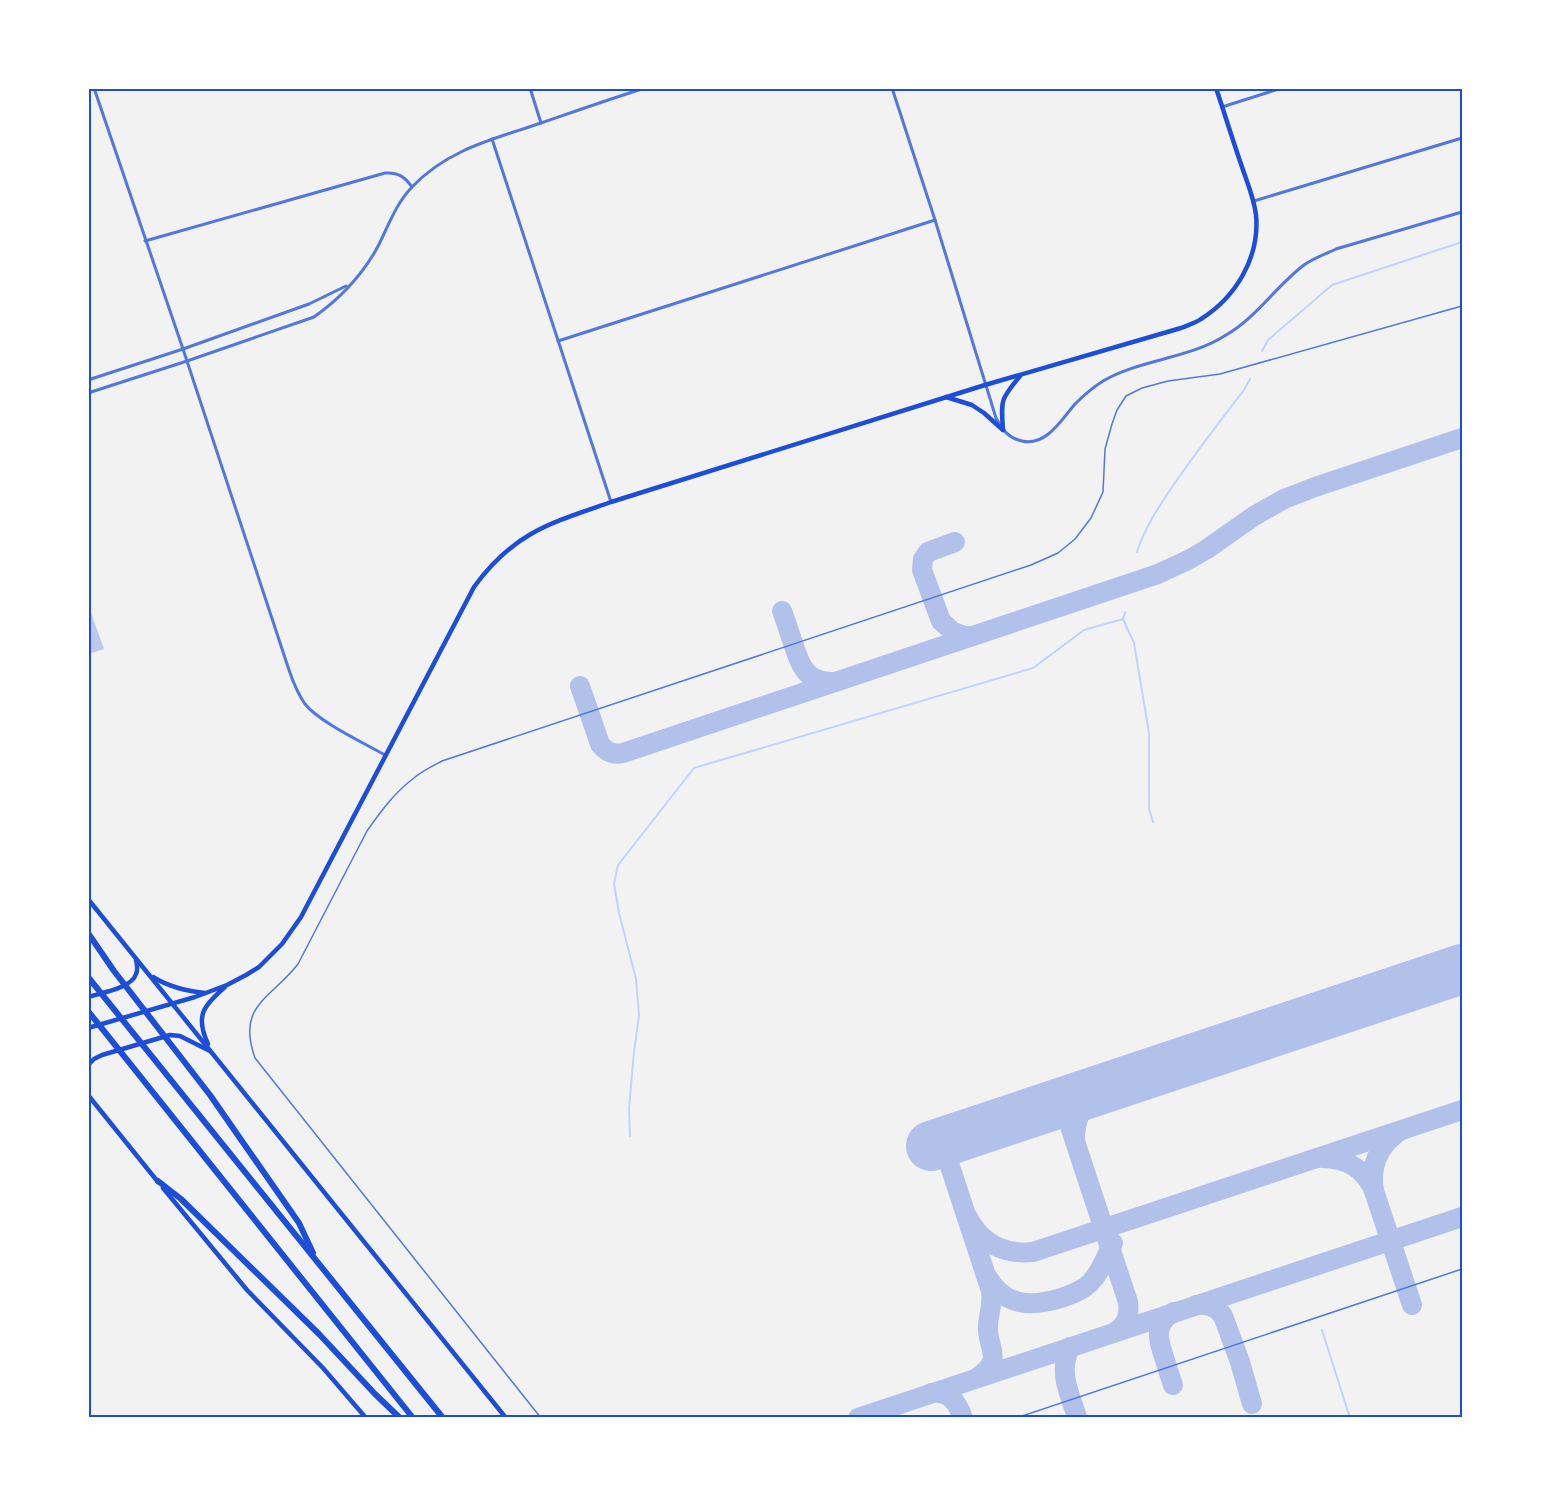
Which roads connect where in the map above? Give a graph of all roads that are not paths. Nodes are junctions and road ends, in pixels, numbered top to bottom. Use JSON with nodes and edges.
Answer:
{"nodes":[{"id":1,"x":94,"y":88,"type":"edge"},
{"id":2,"x":530,"y":88,"type":"edge"},
{"id":3,"x":645,"y":88,"type":"edge"},
{"id":4,"x":892,"y":88,"type":"edge"},
{"id":5,"x":1216,"y":88,"type":"edge"},
{"id":6,"x":1282,"y":88,"type":"edge"},
{"id":7,"x":1222,"y":107,"type":"junction"},
{"id":8,"x":541,"y":123,"type":"junction"},
{"id":9,"x":1462,"y":138,"type":"edge"},
{"id":10,"x":492,"y":139,"type":"junction"},
{"id":11,"x":412,"y":187,"type":"junction"},
{"id":12,"x":1254,"y":201,"type":"junction"},
{"id":13,"x":1462,"y":212,"type":"edge"},
{"id":14,"x":935,"y":220,"type":"junction"},
{"id":15,"x":145,"y":241,"type":"junction"},
{"id":16,"x":349,"y":285,"type":"junction"},
{"id":17,"x":1462,"y":306,"type":"edge"},
{"id":18,"x":558,"y":341,"type":"junction"},
{"id":19,"x":183,"y":350,"type":"junction"},
{"id":20,"x":187,"y":361,"type":"junction"},
{"id":21,"x":1021,"y":375,"type":"junction"},
{"id":22,"x":88,"y":380,"type":"edge"},
{"id":23,"x":985,"y":385,"type":"junction"},
{"id":24,"x":88,"y":393,"type":"edge"},
{"id":25,"x":946,"y":397,"type":"junction"},
{"id":26,"x":1003,"y":430,"type":"junction"},
{"id":27,"x":611,"y":501,"type":"junction"},
{"id":28,"x":385,"y":755,"type":"junction"},
{"id":29,"x":88,"y":899,"type":"edge"},
{"id":30,"x":88,"y":933,"type":"edge"},
{"id":31,"x":135,"y":957,"type":"junction"},
{"id":32,"x":149,"y":974,"type":"junction"},
{"id":33,"x":88,"y":978,"type":"edge"},
{"id":34,"x":227,"y":985,"type":"junction"},
{"id":35,"x":207,"y":993,"type":"junction"},
{"id":36,"x":88,"y":997,"type":"edge"},
{"id":37,"x":173,"y":1003,"type":"junction"},
{"id":38,"x":88,"y":1011,"type":"edge"},
{"id":39,"x":88,"y":1028,"type":"edge"},
{"id":40,"x":212,"y":1052,"type":"junction"},
{"id":41,"x":88,"y":1065,"type":"edge"},
{"id":42,"x":88,"y":1095,"type":"edge"},
{"id":43,"x":158,"y":1181,"type":"junction"},
{"id":44,"x":318,"y":1262,"type":"junction"},
{"id":45,"x":1462,"y":1269,"type":"edge"},
{"id":46,"x":366,"y":1418,"type":"edge"},
{"id":47,"x":400,"y":1418,"type":"edge"},
{"id":48,"x":413,"y":1418,"type":"edge"},
{"id":49,"x":443,"y":1418,"type":"edge"},
{"id":50,"x":506,"y":1418,"type":"edge"},
{"id":51,"x":541,"y":1418,"type":"edge"},
{"id":52,"x":1016,"y":1418,"type":"edge"}],
"edges":[{"from":1,"to":15,"type":"street"},
{"from":2,"to":8,"type":"street"},
{"from":3,"to":8,"type":"street"},
{"from":4,"to":14,"type":"street"},
{"from":5,"to":7,"type":"main road"},
{"from":6,"to":7,"type":"street"},
{"from":7,"to":12,"type":"main road"},
{"from":8,"to":10,"type":"street"},
{"from":9,"to":12,"type":"street"},
{"from":10,"to":11,"type":"street"},
{"from":10,"to":18,"type":"street"},
{"from":11,"to":15,"type":"street"},
{"from":11,"to":16,"type":"street"},
{"from":12,"to":21,"type":"main road"},
{"from":13,"to":26,"type":"street"},
{"from":14,"to":18,"type":"street"},
{"from":14,"to":23,"type":"street"},
{"from":15,"to":19,"type":"street"},
{"from":16,"to":19,"type":"street"},
{"from":16,"to":20,"type":"street"},
{"from":17,"to":51,"type":"lane"},
{"from":18,"to":27,"type":"street"},
{"from":19,"to":20,"type":"street"},
{"from":19,"to":22,"type":"street"},
{"from":20,"to":24,"type":"street"},
{"from":20,"to":28,"type":"street"},
{"from":21,"to":23,"type":"main road"},
{"from":21,"to":26,"type":"main road"},
{"from":23,"to":25,"type":"main road"},
{"from":23,"to":26,"type":"street"},
{"from":25,"to":26,"type":"main road"},
{"from":25,"to":27,"type":"main road"},
{"from":27,"to":28,"type":"main road"},
{"from":28,"to":34,"type":"main road"},
{"from":29,"to":31,"type":"main road"},
{"from":30,"to":44,"type":"highway"},
{"from":31,"to":32,"type":"main road"},
{"from":31,"to":36,"type":"main road"},
{"from":32,"to":35,"type":"main road"},
{"from":32,"to":37,"type":"main road"},
{"from":33,"to":44,"type":"highway"},
{"from":34,"to":35,"type":"main road"},
{"from":34,"to":40,"type":"main road"},
{"from":35,"to":37,"type":"main road"},
{"from":37,"to":39,"type":"main road"},
{"from":37,"to":40,"type":"main road"},
{"from":38,"to":48,"type":"highway"},
{"from":40,"to":41,"type":"main road"},
{"from":40,"to":50,"type":"main road"},
{"from":42,"to":43,"type":"main road"},
{"from":43,"to":46,"type":"main road"},
{"from":43,"to":47,"type":"highway"},
{"from":44,"to":49,"type":"highway"},
{"from":45,"to":52,"type":"lane"}]}
